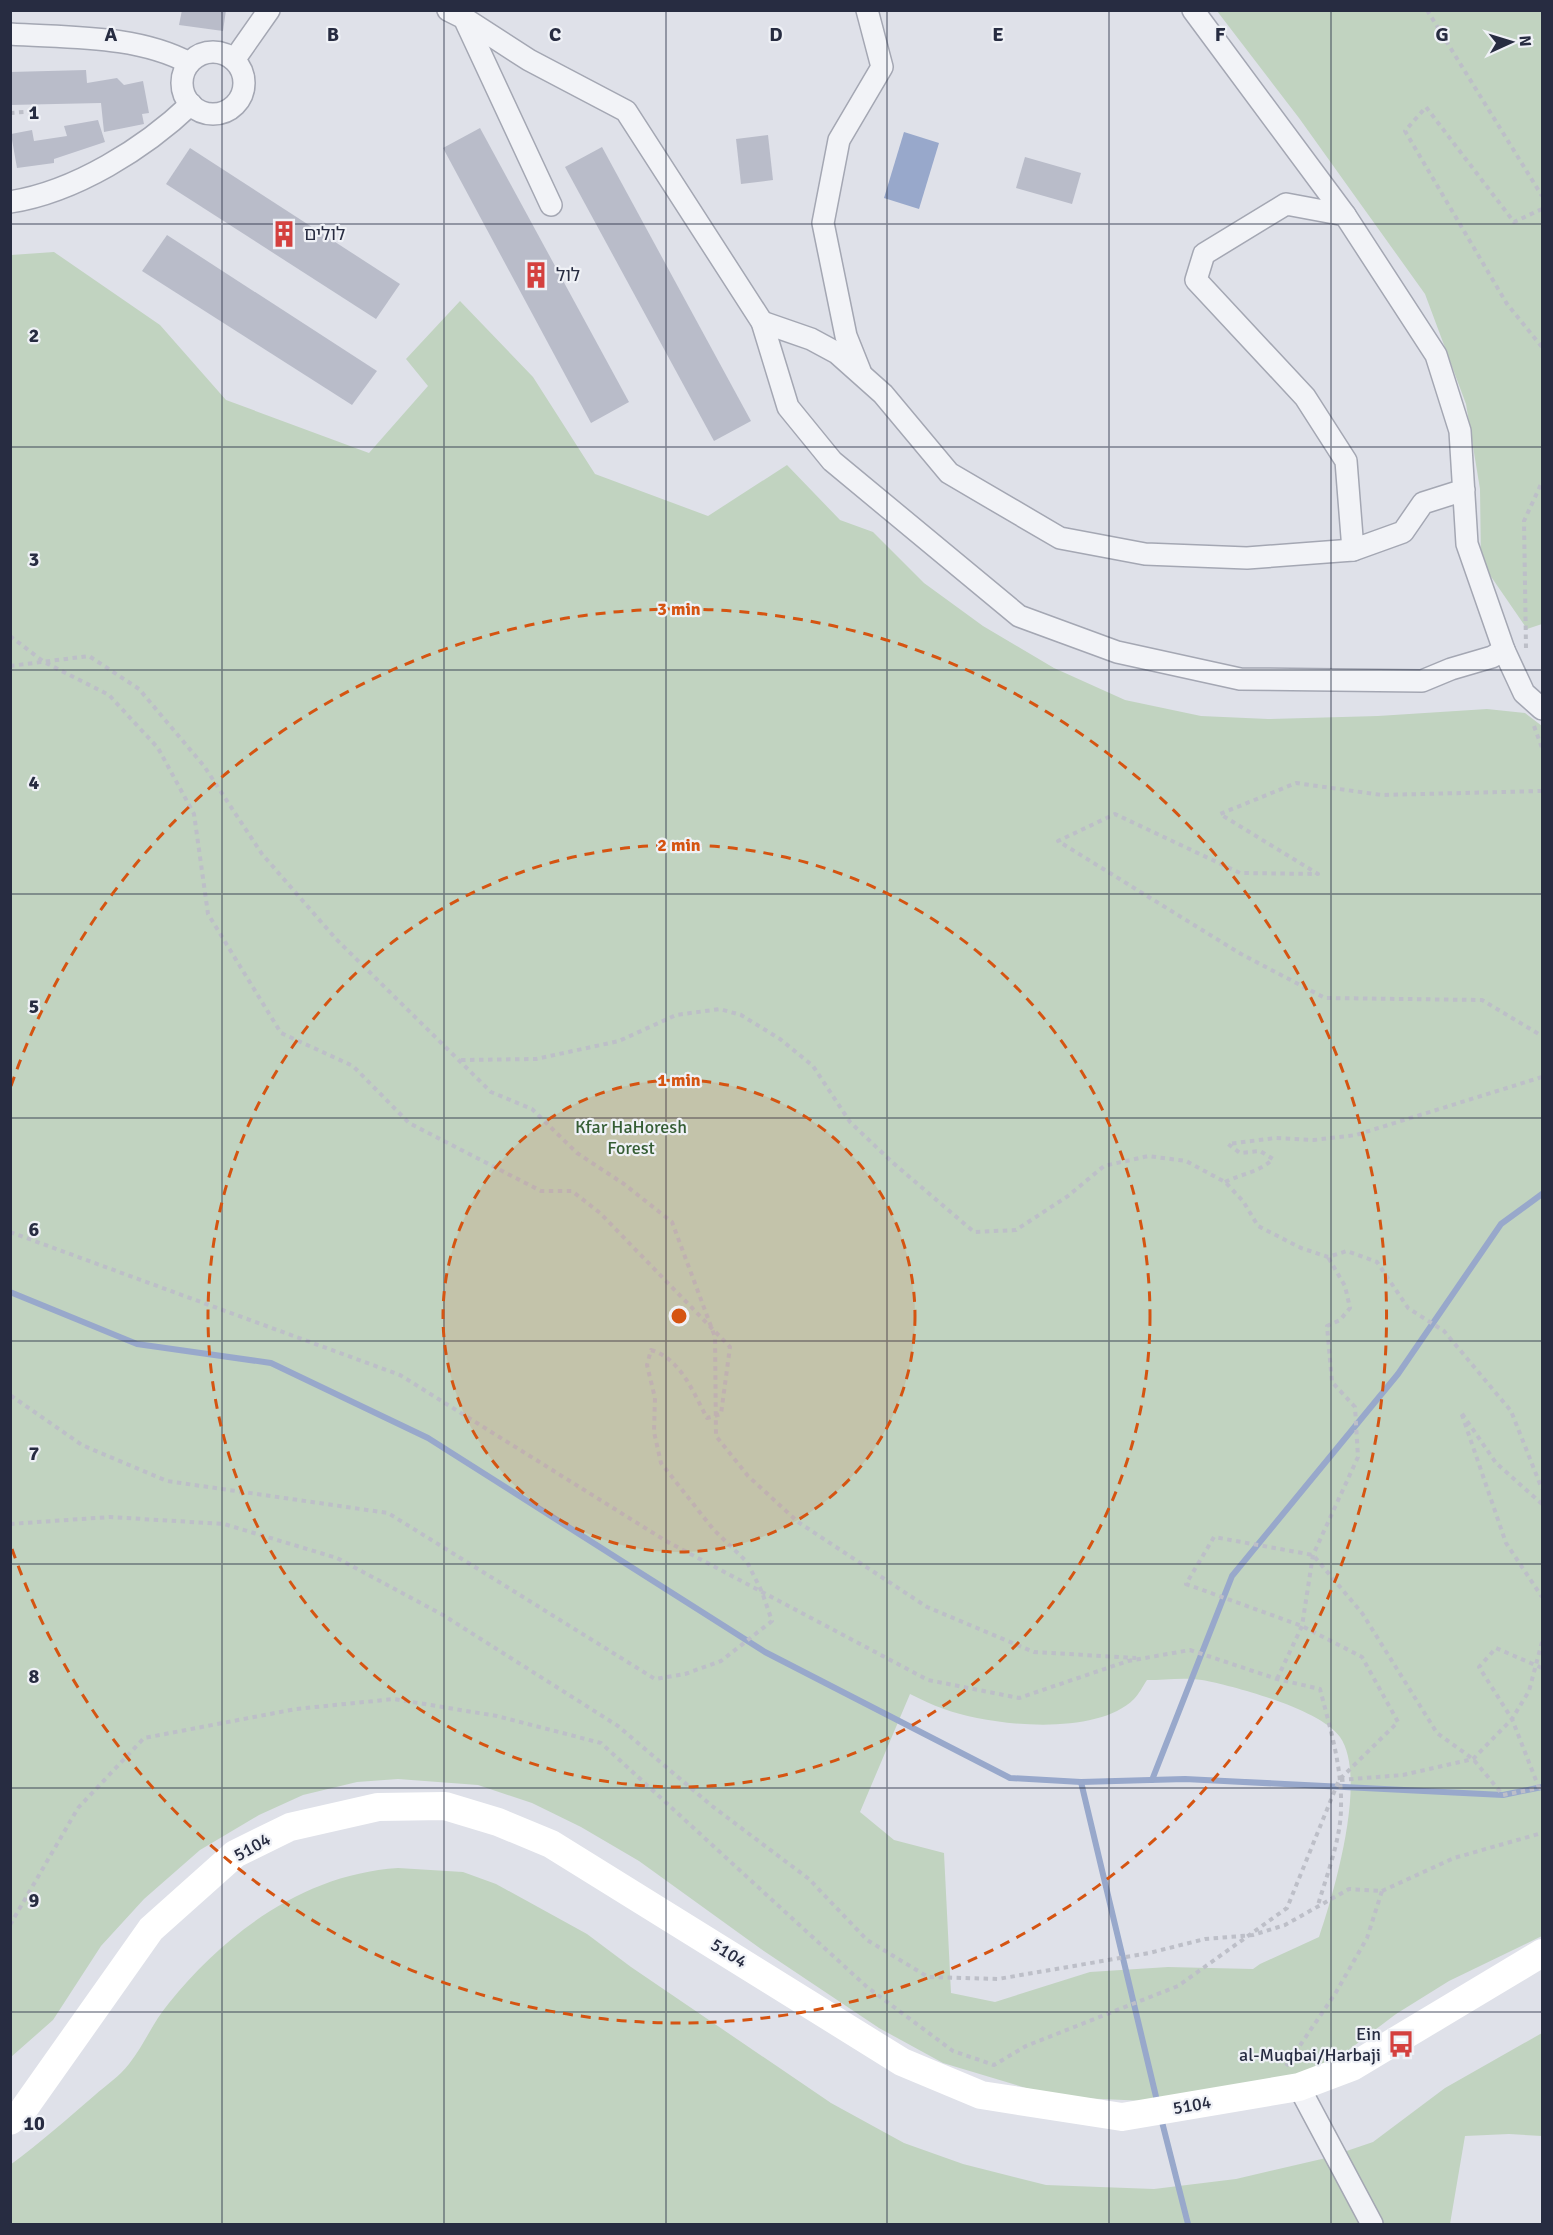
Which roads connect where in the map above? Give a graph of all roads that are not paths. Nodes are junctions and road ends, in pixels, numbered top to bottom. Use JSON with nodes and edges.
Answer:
{"nodes":[{"id":1,"x":269,"y":10,"type":"edge"},
{"id":2,"x":867,"y":10,"type":"edge"},
{"id":3,"x":1193,"y":10,"type":"edge"},
{"id":4,"x":456,"y":14,"type":"edge"},
{"id":5,"x":10,"y":34,"type":"edge"},
{"id":6,"x":234,"y":60,"type":"junction"},
{"id":7,"x":189,"y":63,"type":"junction"},
{"id":8,"x":191,"y":104,"type":"junction"},
{"id":9,"x":10,"y":202,"type":"edge"},
{"id":10,"x":551,"y":205,"type":"dead end"},
{"id":11,"x":1345,"y":215,"type":"junction"},
{"id":12,"x":762,"y":322,"type":"junction"},
{"id":13,"x":862,"y":376,"type":"junction"},
{"id":14,"x":1464,"y":490,"type":"junction"},
{"id":15,"x":1353,"y":550,"type":"junction"},
{"id":16,"x":1504,"y":650,"type":"junction"},
{"id":17,"x":1542,"y":709,"type":"edge"},
{"id":18,"x":1542,"y":1953,"type":"edge"},
{"id":19,"x":1299,"y":2087,"type":"junction"},
{"id":20,"x":10,"y":2121,"type":"edge"},
{"id":21,"x":1372,"y":2224,"type":"edge"}],
"edges":[{"from":1,"to":6,"type":"street"},
{"from":2,"to":13,"type":"street"},
{"from":3,"to":11,"type":"street"},
{"from":4,"to":10,"type":"street"},
{"from":4,"to":12,"type":"street"},
{"from":5,"to":7,"type":"street"},
{"from":6,"to":7,"type":"street"},
{"from":6,"to":8,"type":"street"},
{"from":7,"to":8,"type":"street"},
{"from":8,"to":9,"type":"street"},
{"from":11,"to":14,"type":"street"},
{"from":11,"to":15,"type":"street"},
{"from":12,"to":13,"type":"street"},
{"from":12,"to":16,"type":"street"},
{"from":13,"to":15,"type":"street"},
{"from":14,"to":15,"type":"street"},
{"from":14,"to":16,"type":"street"},
{"from":16,"to":17,"type":"street"},
{"from":18,"to":19,"type":"street","name":"5104"},
{"from":19,"to":20,"type":"street","name":"5104"},
{"from":19,"to":21,"type":"street"}]}
